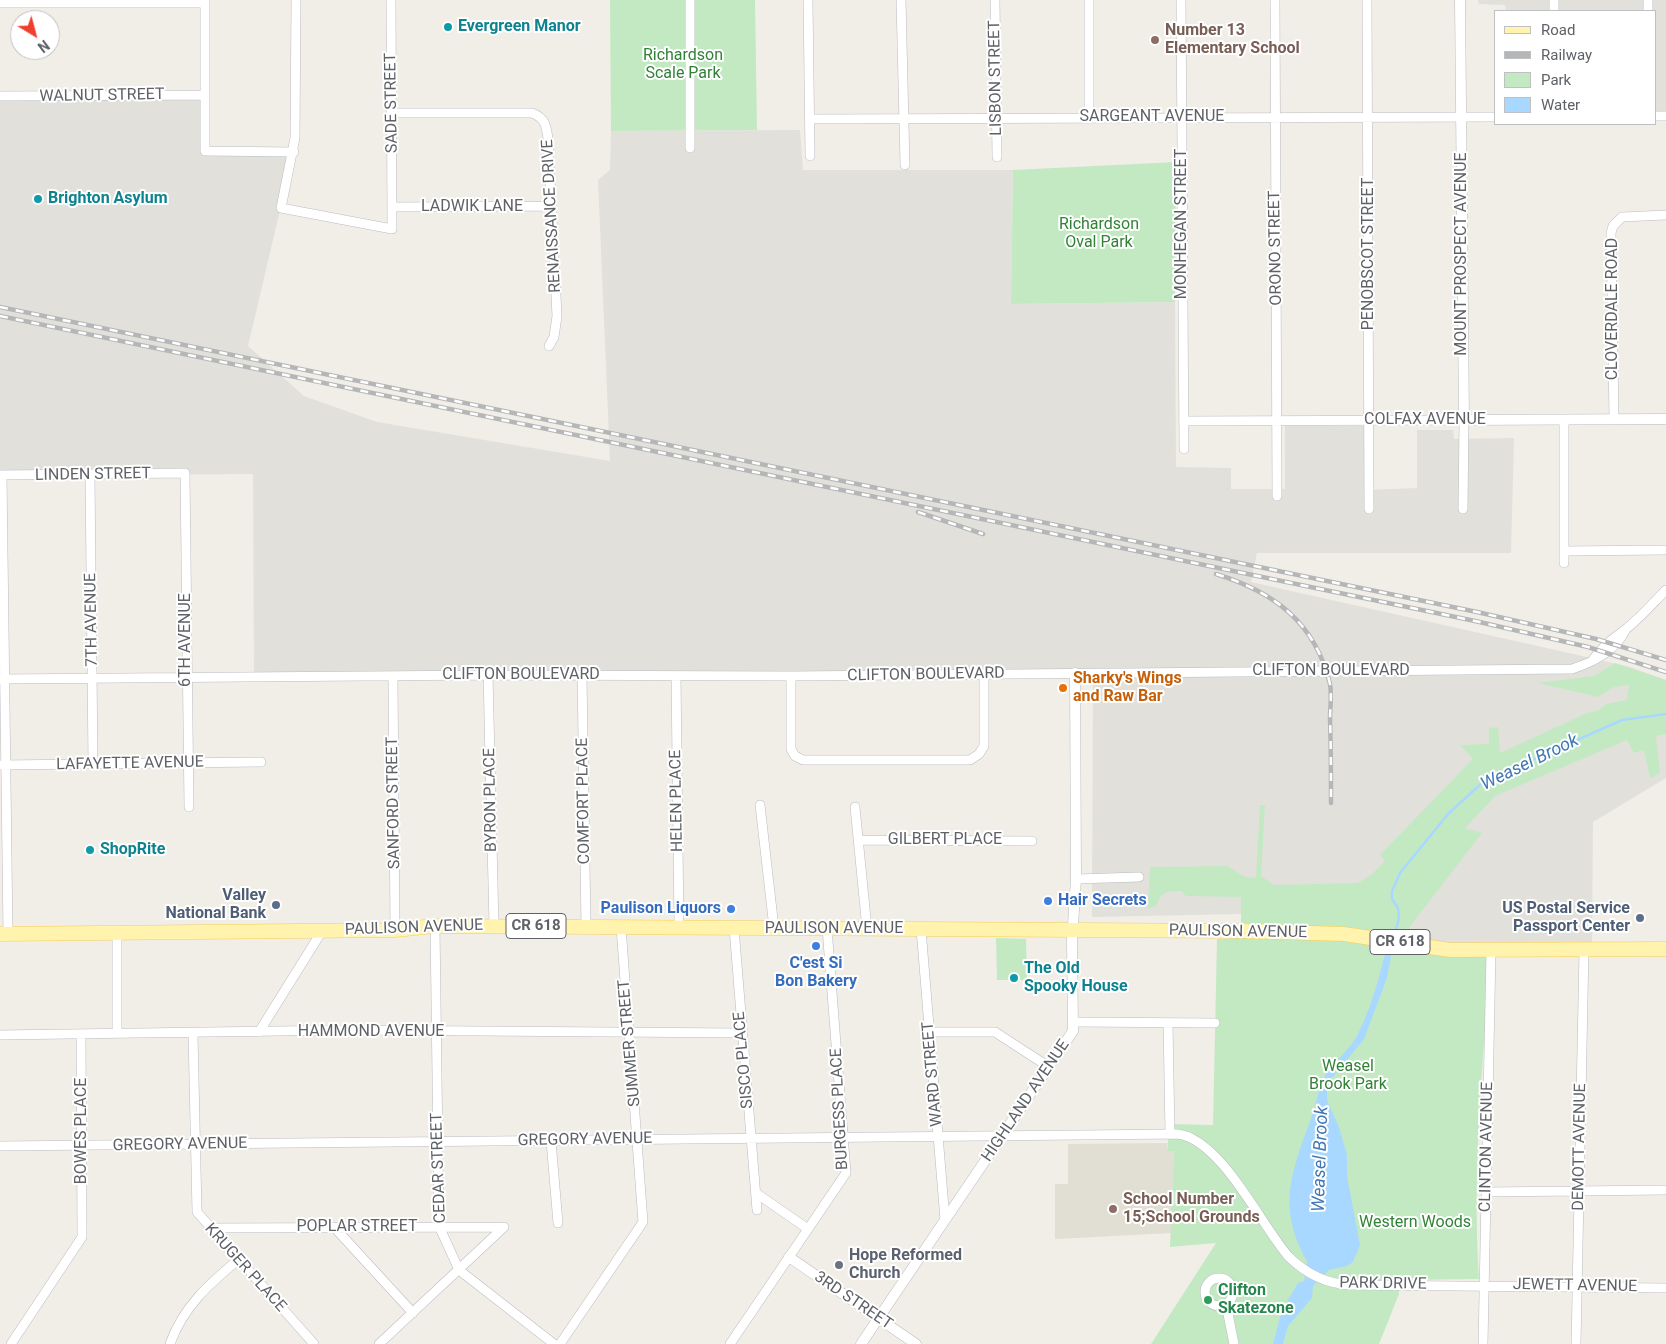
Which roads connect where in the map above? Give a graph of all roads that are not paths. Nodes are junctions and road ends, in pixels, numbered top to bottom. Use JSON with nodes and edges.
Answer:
{"nodes":[{"id":1,"x":296,"y":0,"type":"edge"},
{"id":2,"x":391,"y":0,"type":"edge"},
{"id":3,"x":690,"y":0,"type":"edge"},
{"id":4,"x":808,"y":0,"type":"edge"},
{"id":5,"x":901,"y":0,"type":"edge"},
{"id":6,"x":995,"y":0,"type":"edge"},
{"id":7,"x":1088,"y":0,"type":"edge"},
{"id":8,"x":1181,"y":0,"type":"edge"},
{"id":9,"x":1275,"y":0,"type":"edge"},
{"id":10,"x":1367,"y":0,"type":"edge"},
{"id":11,"x":1460,"y":0,"type":"edge"},
{"id":12,"x":205,"y":2,"type":"edge"},
{"id":13,"x":0,"y":3,"type":"edge"},
{"id":14,"x":205,"y":95,"type":"junction"},
{"id":15,"x":0,"y":96,"type":"edge"},
{"id":16,"x":391,"y":113,"type":"junction"},
{"id":17,"x":1182,"y":116,"type":"junction"},
{"id":18,"x":1275,"y":116,"type":"junction"},
{"id":19,"x":1089,"y":117,"type":"junction"},
{"id":20,"x":1368,"y":117,"type":"junction"},
{"id":21,"x":1461,"y":117,"type":"junction"},
{"id":22,"x":1494,"y":117,"type":"edge"},
{"id":23,"x":903,"y":118,"type":"junction"},
{"id":24,"x":995,"y":118,"type":"junction"},
{"id":25,"x":809,"y":119,"type":"junction"},
{"id":26,"x":690,"y":148,"type":"dead end"},
{"id":27,"x":294,"y":152,"type":"junction"},
{"id":28,"x":810,"y":156,"type":"dead end"},
{"id":29,"x":997,"y":157,"type":"dead end"},
{"id":30,"x":905,"y":165,"type":"dead end"},
{"id":31,"x":551,"y":206,"type":"junction"},
{"id":32,"x":393,"y":207,"type":"junction"},
{"id":33,"x":1666,"y":215,"type":"edge"},
{"id":34,"x":550,"y":346,"type":"dead end"},
{"id":35,"x":1614,"y":419,"type":"junction"},
{"id":36,"x":1666,"y":419,"type":"edge"},
{"id":37,"x":1370,"y":420,"type":"junction"},
{"id":38,"x":1464,"y":420,"type":"junction"},
{"id":39,"x":1564,"y":420,"type":"junction"},
{"id":40,"x":1184,"y":421,"type":"junction"},
{"id":41,"x":1277,"y":421,"type":"junction"},
{"id":42,"x":1184,"y":449,"type":"dead end"},
{"id":43,"x":185,"y":473,"type":"joint"},
{"id":44,"x":1,"y":475,"type":"edge"},
{"id":45,"x":90,"y":475,"type":"junction"},
{"id":46,"x":1277,"y":496,"type":"dead end"},
{"id":47,"x":1369,"y":509,"type":"dead end"},
{"id":48,"x":1463,"y":509,"type":"dead end"},
{"id":49,"x":1666,"y":550,"type":"edge"},
{"id":50,"x":1564,"y":551,"type":"junction"},
{"id":51,"x":1564,"y":564,"type":"dead end"},
{"id":52,"x":1666,"y":590,"type":"edge"},
{"id":53,"x":1075,"y":673,"type":"junction"},
{"id":54,"x":984,"y":674,"type":"junction"},
{"id":55,"x":488,"y":675,"type":"junction"},
{"id":56,"x":582,"y":675,"type":"junction"},
{"id":57,"x":393,"y":676,"type":"junction"},
{"id":58,"x":676,"y":676,"type":"junction"},
{"id":59,"x":791,"y":676,"type":"junction"},
{"id":60,"x":187,"y":677,"type":"junction"},
{"id":61,"x":92,"y":678,"type":"junction"},
{"id":62,"x":2,"y":679,"type":"edge"},
{"id":63,"x":261,"y":762,"type":"dead end"},
{"id":64,"x":188,"y":763,"type":"junction"},
{"id":65,"x":93,"y":764,"type":"junction"},
{"id":66,"x":2,"y":765,"type":"edge"},
{"id":67,"x":760,"y":805,"type":"dead end"},
{"id":68,"x":189,"y":807,"type":"dead end"},
{"id":69,"x":854,"y":807,"type":"dead end"},
{"id":70,"x":858,"y":840,"type":"junction"},
{"id":71,"x":1032,"y":841,"type":"dead end"},
{"id":72,"x":1139,"y":877,"type":"dead end"},
{"id":73,"x":1076,"y":879,"type":"junction"},
{"id":74,"x":435,"y":926,"type":"junction"},
{"id":75,"x":494,"y":926,"type":"junction"},
{"id":76,"x":586,"y":926,"type":"junction"},
{"id":77,"x":621,"y":927,"type":"junction"},
{"id":78,"x":679,"y":927,"type":"junction"},
{"id":79,"x":734,"y":928,"type":"junction"},
{"id":80,"x":774,"y":928,"type":"junction"},
{"id":81,"x":827,"y":928,"type":"junction"},
{"id":82,"x":867,"y":929,"type":"junction"},
{"id":83,"x":922,"y":929,"type":"junction"},
{"id":84,"x":1073,"y":929,"type":"junction"},
{"id":85,"x":395,"y":930,"type":"junction"},
{"id":86,"x":322,"y":931,"type":"junction"},
{"id":87,"x":117,"y":933,"type":"junction"},
{"id":88,"x":4,"y":934,"type":"edge"},
{"id":89,"x":1666,"y":949,"type":"edge"},
{"id":90,"x":1584,"y":950,"type":"junction"},
{"id":91,"x":1491,"y":951,"type":"junction"},
{"id":92,"x":1073,"y":1022,"type":"junction"},
{"id":93,"x":1168,"y":1022,"type":"junction"},
{"id":94,"x":1215,"y":1023,"type":"dead end"},
{"id":95,"x":436,"y":1031,"type":"junction"},
{"id":96,"x":259,"y":1032,"type":"junction"},
{"id":97,"x":628,"y":1032,"type":"junction"},
{"id":98,"x":930,"y":1032,"type":"junction"},
{"id":99,"x":81,"y":1034,"type":"junction"},
{"id":100,"x":117,"y":1034,"type":"junction"},
{"id":101,"x":193,"y":1034,"type":"junction"},
{"id":102,"x":742,"y":1034,"type":"junction"},
{"id":103,"x":0,"y":1035,"type":"edge"},
{"id":104,"x":1049,"y":1067,"type":"junction"},
{"id":105,"x":1170,"y":1134,"type":"junction"},
{"id":106,"x":1003,"y":1136,"type":"junction"},
{"id":107,"x":844,"y":1137,"type":"junction"},
{"id":108,"x":938,"y":1137,"type":"junction"},
{"id":109,"x":751,"y":1138,"type":"junction"},
{"id":110,"x":638,"y":1139,"type":"junction"},
{"id":111,"x":551,"y":1140,"type":"junction"},
{"id":112,"x":437,"y":1142,"type":"junction"},
{"id":113,"x":195,"y":1144,"type":"junction"},
{"id":114,"x":0,"y":1146,"type":"edge"},
{"id":115,"x":82,"y":1146,"type":"junction"},
{"id":116,"x":1580,"y":1190,"type":"junction"},
{"id":117,"x":1666,"y":1190,"type":"edge"},
{"id":118,"x":1486,"y":1192,"type":"junction"},
{"id":119,"x":756,"y":1193,"type":"junction"},
{"id":120,"x":757,"y":1210,"type":"dead end"},
{"id":121,"x":945,"y":1220,"type":"junction"},
{"id":122,"x":558,"y":1223,"type":"dead end"},
{"id":123,"x":439,"y":1226,"type":"junction"},
{"id":124,"x":334,"y":1227,"type":"junction"},
{"id":125,"x":209,"y":1228,"type":"junction"},
{"id":126,"x":808,"y":1229,"type":"junction"},
{"id":127,"x":789,"y":1257,"type":"junction"},
{"id":128,"x":238,"y":1260,"type":"junction"},
{"id":129,"x":459,"y":1270,"type":"junction"},
{"id":130,"x":1483,"y":1285,"type":"junction"},
{"id":131,"x":1577,"y":1286,"type":"junction"},
{"id":132,"x":1666,"y":1288,"type":"edge"},
{"id":133,"x":1226,"y":1304,"type":"dead end"},
{"id":134,"x":413,"y":1313,"type":"junction"},
{"id":135,"x":879,"y":1319,"type":"junction"},
{"id":136,"x":11,"y":1344,"type":"edge"},
{"id":137,"x":170,"y":1344,"type":"edge"},
{"id":138,"x":314,"y":1344,"type":"edge"},
{"id":139,"x":379,"y":1344,"type":"edge"},
{"id":140,"x":554,"y":1344,"type":"edge"},
{"id":141,"x":560,"y":1344,"type":"edge"},
{"id":142,"x":730,"y":1344,"type":"edge"},
{"id":143,"x":861,"y":1344,"type":"edge"},
{"id":144,"x":916,"y":1344,"type":"edge"},
{"id":145,"x":1234,"y":1344,"type":"edge"},
{"id":146,"x":1483,"y":1344,"type":"edge"},
{"id":147,"x":1576,"y":1344,"type":"edge"}],
"edges":[{"from":1,"to":27,"type":"street"},
{"from":2,"to":16,"type":"street","name":"SADE STREET"},
{"from":3,"to":26,"type":"street"},
{"from":4,"to":25,"type":"street"},
{"from":5,"to":23,"type":"street"},
{"from":6,"to":24,"type":"street","name":"LISBON STREET"},
{"from":7,"to":19,"type":"street"},
{"from":8,"to":17,"type":"street","name":"MONHEGAN STREET"},
{"from":9,"to":18,"type":"street","name":"ORONO STREET"},
{"from":10,"to":20,"type":"street","name":"PENOBSCOT STREET"},
{"from":11,"to":21,"type":"street","name":"MOUNT PROSPECT AVENUE"},
{"from":12,"to":13,"type":"street"},
{"from":12,"to":14,"type":"street"},
{"from":14,"to":15,"type":"street","name":"WALNUT STREET"},
{"from":14,"to":27,"type":"street"},
{"from":16,"to":31,"type":"street","name":"RENAISSANCE DRIVE"},
{"from":16,"to":32,"type":"street","name":"SADE STREET"},
{"from":17,"to":18,"type":"street","name":"SARGEANT AVENUE"},
{"from":17,"to":19,"type":"street","name":"SARGEANT AVENUE"},
{"from":17,"to":40,"type":"street","name":"MONHEGAN STREET"},
{"from":18,"to":20,"type":"street","name":"SARGEANT AVENUE"},
{"from":18,"to":41,"type":"street","name":"ORONO STREET"},
{"from":19,"to":24,"type":"street","name":"SARGEANT AVENUE"},
{"from":20,"to":21,"type":"street","name":"SARGEANT AVENUE"},
{"from":20,"to":37,"type":"street","name":"PENOBSCOT STREET"},
{"from":21,"to":22,"type":"street","name":"SARGEANT AVENUE"},
{"from":21,"to":38,"type":"street","name":"MOUNT PROSPECT AVENUE"},
{"from":23,"to":24,"type":"street","name":"SARGEANT AVENUE"},
{"from":23,"to":25,"type":"street","name":"SARGEANT AVENUE"},
{"from":23,"to":30,"type":"street"},
{"from":24,"to":29,"type":"street","name":"LISBON STREET"},
{"from":25,"to":28,"type":"street"},
{"from":27,"to":32,"type":"street","name":"SADE STREET"},
{"from":31,"to":32,"type":"street","name":"LADWIK LANE"},
{"from":31,"to":34,"type":"street","name":"RENAISSANCE DRIVE"},
{"from":33,"to":35,"type":"street","name":"CLOVERDALE ROAD"},
{"from":35,"to":36,"type":"street","name":"COLFAX AVENUE"},
{"from":35,"to":39,"type":"street","name":"COLFAX AVENUE"},
{"from":37,"to":38,"type":"street","name":"COLFAX AVENUE"},
{"from":37,"to":41,"type":"street","name":"COLFAX AVENUE"},
{"from":37,"to":47,"type":"street","name":"PENOBSCOT STREET"},
{"from":38,"to":39,"type":"street","name":"COLFAX AVENUE"},
{"from":38,"to":48,"type":"street","name":"MOUNT PROSPECT AVENUE"},
{"from":39,"to":50,"type":"street"},
{"from":40,"to":41,"type":"street","name":"COLFAX AVENUE"},
{"from":40,"to":42,"type":"street","name":"MONHEGAN STREET"},
{"from":41,"to":46,"type":"street","name":"ORONO STREET"},
{"from":43,"to":45,"type":"street","name":"LINDEN STREET"},
{"from":43,"to":60,"type":"street","name":"6TH AVENUE"},
{"from":44,"to":45,"type":"street","name":"LINDEN STREET"},
{"from":44,"to":62,"type":"street"},
{"from":45,"to":61,"type":"street","name":"7TH AVENUE"},
{"from":49,"to":50,"type":"street"},
{"from":50,"to":51,"type":"street"},
{"from":52,"to":53,"type":"street","name":"CLIFTON BOULEVARD"},
{"from":53,"to":54,"type":"street","name":"CLIFTON BOULEVARD"},
{"from":53,"to":73,"type":"street","name":"HIGHLAND AVENUE"},
{"from":54,"to":59,"type":"street","name":"CLIFTON BOULEVARD"},
{"from":54,"to":59,"type":"street"},
{"from":55,"to":56,"type":"street","name":"CLIFTON BOULEVARD"},
{"from":55,"to":57,"type":"street","name":"CLIFTON BOULEVARD"},
{"from":55,"to":75,"type":"street","name":"BYRON PLACE"},
{"from":56,"to":58,"type":"street","name":"CLIFTON BOULEVARD"},
{"from":56,"to":76,"type":"street","name":"COMFORT PLACE"},
{"from":57,"to":60,"type":"street","name":"CLIFTON BOULEVARD"},
{"from":57,"to":85,"type":"street","name":"SANFORD STREET"},
{"from":58,"to":59,"type":"street","name":"CLIFTON BOULEVARD"},
{"from":58,"to":78,"type":"street","name":"HELEN PLACE"},
{"from":60,"to":61,"type":"street","name":"CLIFTON BOULEVARD"},
{"from":60,"to":64,"type":"street","name":"6TH AVENUE"},
{"from":61,"to":62,"type":"street","name":"CLIFTON BOULEVARD"},
{"from":61,"to":65,"type":"street","name":"7TH AVENUE"},
{"from":62,"to":66,"type":"street"},
{"from":63,"to":64,"type":"street","name":"LAFAYETTE AVENUE"},
{"from":64,"to":65,"type":"street","name":"LAFAYETTE AVENUE"},
{"from":64,"to":68,"type":"street","name":"6TH AVENUE"},
{"from":65,"to":66,"type":"street","name":"LAFAYETTE AVENUE"},
{"from":66,"to":88,"type":"street"},
{"from":67,"to":80,"type":"street"},
{"from":69,"to":70,"type":"street"},
{"from":70,"to":71,"type":"street","name":"GILBERT PLACE"},
{"from":70,"to":82,"type":"street"},
{"from":72,"to":73,"type":"street"},
{"from":73,"to":84,"type":"street","name":"HIGHLAND AVENUE"},
{"from":74,"to":75,"type":"main road","name":"PAULISON AVENUE","number":"CR 618"},
{"from":74,"to":85,"type":"main road","name":"PAULISON AVENUE","number":"CR 618"},
{"from":74,"to":95,"type":"street","name":"CEDAR STREET"},
{"from":75,"to":76,"type":"main road","name":"PAULISON AVENUE","number":"CR 618"},
{"from":76,"to":77,"type":"main road","name":"PAULISON AVENUE","number":"CR 618"},
{"from":77,"to":78,"type":"main road","name":"PAULISON AVENUE","number":"CR 618"},
{"from":77,"to":97,"type":"street","name":"SUMMER STREET"},
{"from":78,"to":79,"type":"main road","name":"PAULISON AVENUE","number":"CR 618"},
{"from":79,"to":80,"type":"main road","name":"PAULISON AVENUE","number":"CR 618"},
{"from":79,"to":102,"type":"street","name":"SISCO PLACE"},
{"from":80,"to":81,"type":"main road","name":"PAULISON AVENUE","number":"CR 618"},
{"from":81,"to":82,"type":"main road","name":"PAULISON AVENUE","number":"CR 618"},
{"from":81,"to":107,"type":"street","name":"BURGESS PLACE"},
{"from":82,"to":83,"type":"main road","name":"PAULISON AVENUE","number":"CR 618"},
{"from":83,"to":84,"type":"main road","name":"PAULISON AVENUE","number":"CR 618"},
{"from":83,"to":98,"type":"street","name":"WARD STREET"},
{"from":84,"to":91,"type":"main road","name":"PAULISON AVENUE","number":"CR 618"},
{"from":84,"to":92,"type":"street","name":"HIGHLAND AVENUE"},
{"from":85,"to":86,"type":"main road","name":"PAULISON AVENUE","number":"CR 618"},
{"from":86,"to":87,"type":"main road","name":"PAULISON AVENUE","number":"CR 618"},
{"from":86,"to":96,"type":"street"},
{"from":87,"to":88,"type":"main road","name":"PAULISON AVENUE","number":"CR 618"},
{"from":87,"to":100,"type":"street"},
{"from":89,"to":90,"type":"main road","name":"PAULISON AVENUE","number":"CR 618"},
{"from":90,"to":91,"type":"main road","name":"PAULISON AVENUE","number":"CR 618"},
{"from":90,"to":116,"type":"street","name":"DEMOTT AVENUE"},
{"from":91,"to":118,"type":"street","name":"CLINTON AVENUE"},
{"from":92,"to":93,"type":"street"},
{"from":92,"to":104,"type":"street","name":"HIGHLAND AVENUE"},
{"from":93,"to":94,"type":"street"},
{"from":93,"to":105,"type":"street"},
{"from":95,"to":96,"type":"street","name":"HAMMOND AVENUE"},
{"from":95,"to":97,"type":"street","name":"HAMMOND AVENUE"},
{"from":95,"to":112,"type":"street","name":"CEDAR STREET"},
{"from":96,"to":101,"type":"street","name":"HAMMOND AVENUE"},
{"from":97,"to":102,"type":"street","name":"HAMMOND AVENUE"},
{"from":97,"to":110,"type":"street","name":"SUMMER STREET"},
{"from":98,"to":104,"type":"street"},
{"from":98,"to":108,"type":"street","name":"WARD STREET"},
{"from":99,"to":100,"type":"street","name":"HAMMOND AVENUE"},
{"from":99,"to":103,"type":"street","name":"HAMMOND AVENUE"},
{"from":99,"to":115,"type":"street","name":"BOWES PLACE"},
{"from":100,"to":101,"type":"street","name":"HAMMOND AVENUE"},
{"from":101,"to":113,"type":"street","name":"KRUGER PLACE"},
{"from":102,"to":109,"type":"street","name":"SISCO PLACE"},
{"from":104,"to":106,"type":"street","name":"HIGHLAND AVENUE"},
{"from":105,"to":106,"type":"street","name":"GREGORY AVENUE"},
{"from":105,"to":130,"type":"street","name":"PARK DRIVE"},
{"from":106,"to":108,"type":"street","name":"GREGORY AVENUE"},
{"from":106,"to":121,"type":"street","name":"HIGHLAND AVENUE"},
{"from":107,"to":108,"type":"street","name":"GREGORY AVENUE"},
{"from":107,"to":109,"type":"street","name":"GREGORY AVENUE"},
{"from":107,"to":126,"type":"street","name":"BURGESS PLACE"},
{"from":108,"to":121,"type":"street","name":"WARD STREET"},
{"from":109,"to":110,"type":"street","name":"GREGORY AVENUE"},
{"from":109,"to":119,"type":"street","name":"SISCO PLACE"},
{"from":110,"to":111,"type":"street","name":"GREGORY AVENUE"},
{"from":110,"to":141,"type":"street","name":"SUMMER STREET"},
{"from":111,"to":112,"type":"street","name":"GREGORY AVENUE"},
{"from":111,"to":122,"type":"street"},
{"from":112,"to":113,"type":"street","name":"GREGORY AVENUE"},
{"from":112,"to":123,"type":"street","name":"CEDAR STREET"},
{"from":113,"to":115,"type":"street","name":"GREGORY AVENUE"},
{"from":113,"to":125,"type":"street","name":"KRUGER PLACE"},
{"from":114,"to":115,"type":"street","name":"GREGORY AVENUE"},
{"from":115,"to":136,"type":"street","name":"BOWES PLACE"},
{"from":116,"to":117,"type":"street"},
{"from":116,"to":118,"type":"street"},
{"from":116,"to":131,"type":"street","name":"DEMOTT AVENUE"},
{"from":118,"to":130,"type":"street","name":"CLINTON AVENUE"},
{"from":119,"to":120,"type":"street","name":"SISCO PLACE"},
{"from":119,"to":126,"type":"street"},
{"from":121,"to":135,"type":"street","name":"HIGHLAND AVENUE"},
{"from":123,"to":124,"type":"street","name":"POPLAR STREET"},
{"from":123,"to":129,"type":"street","name":"CEDAR STREET"},
{"from":123,"to":129,"type":"street","name":"POPLAR STREET"},
{"from":124,"to":125,"type":"street","name":"POPLAR STREET"},
{"from":124,"to":134,"type":"street"},
{"from":125,"to":128,"type":"street","name":"KRUGER PLACE"},
{"from":126,"to":127,"type":"street","name":"BURGESS PLACE"},
{"from":127,"to":135,"type":"street","name":"3RD STREET"},
{"from":127,"to":142,"type":"street","name":"BURGESS PLACE"},
{"from":128,"to":137,"type":"street"},
{"from":128,"to":138,"type":"street","name":"KRUGER PLACE"},
{"from":129,"to":134,"type":"street"},
{"from":129,"to":140,"type":"street","name":"CEDAR STREET"},
{"from":130,"to":131,"type":"street","name":"JEWETT AVENUE"},
{"from":130,"to":146,"type":"street","name":"CLINTON AVENUE"},
{"from":131,"to":132,"type":"street","name":"JEWETT AVENUE"},
{"from":131,"to":147,"type":"street","name":"DEMOTT AVENUE"},
{"from":133,"to":145,"type":"street"},
{"from":134,"to":139,"type":"street"},
{"from":135,"to":143,"type":"street","name":"HIGHLAND AVENUE"},
{"from":135,"to":144,"type":"street","name":"3RD STREET"}]}
